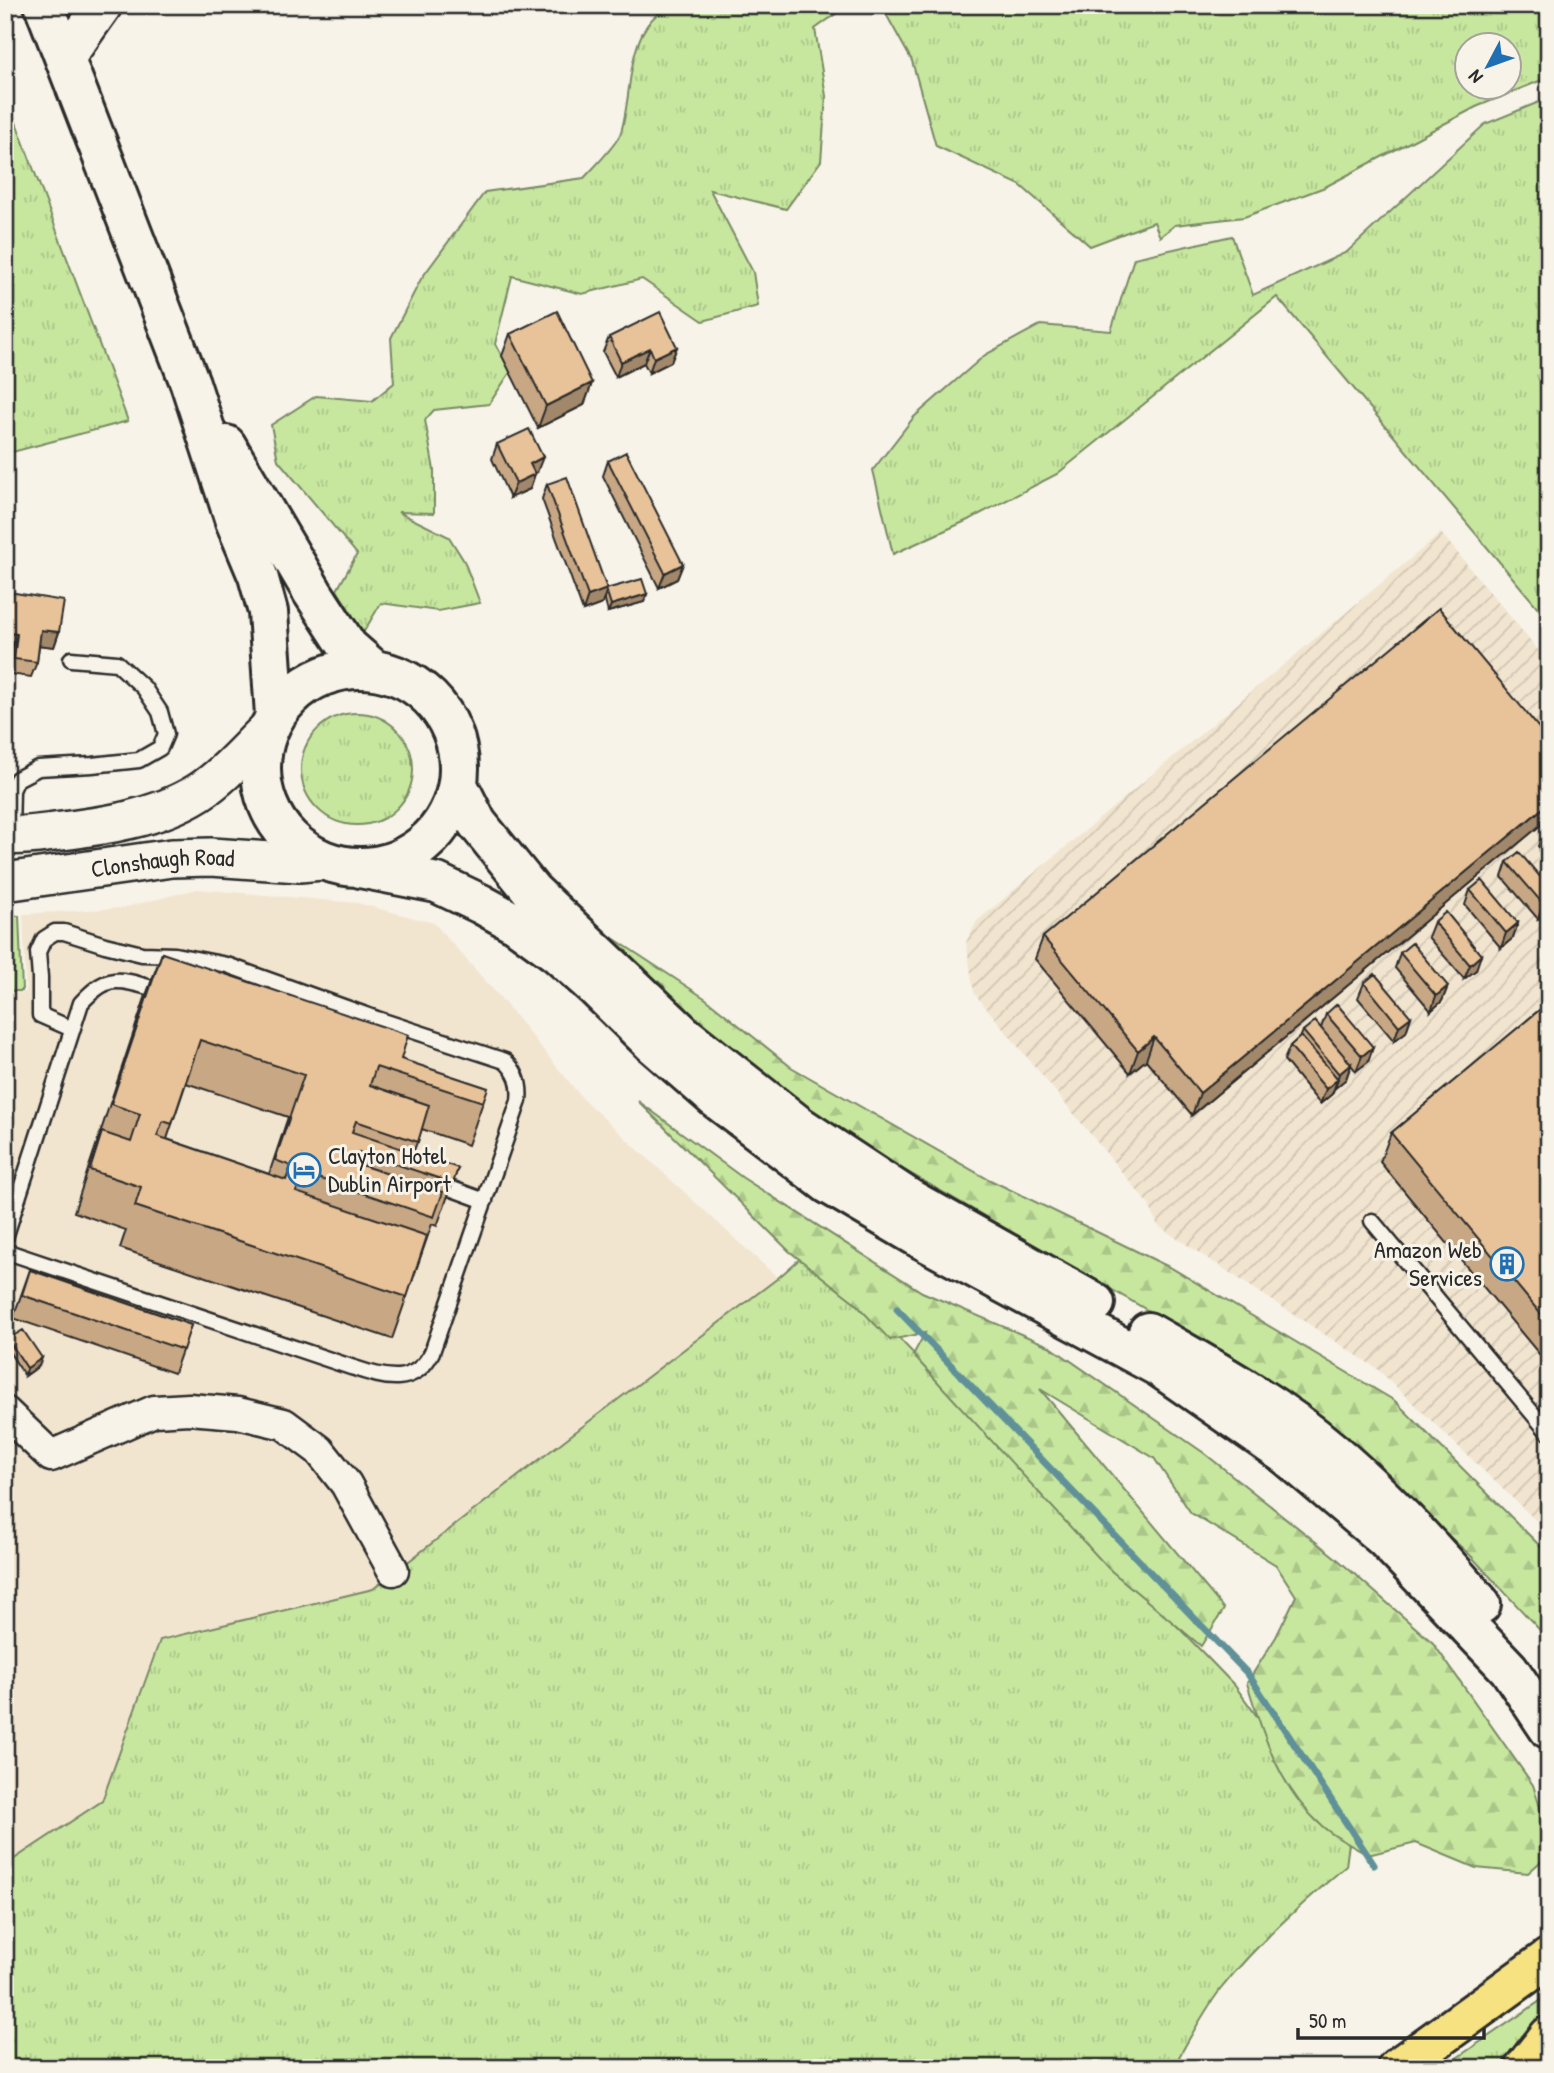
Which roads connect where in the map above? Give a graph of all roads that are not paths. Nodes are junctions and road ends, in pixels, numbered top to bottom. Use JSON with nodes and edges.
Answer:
{"nodes":[{"id":1,"x":44,"y":5,"type":"edge"},
{"id":2,"x":103,"y":5,"type":"edge"},
{"id":3,"x":67,"y":65,"type":"junction"},
{"id":4,"x":190,"y":383,"type":"junction"},
{"id":5,"x":71,"y":659,"type":"dead end"},
{"id":6,"x":372,"y":668,"type":"junction"},
{"id":7,"x":271,"y":722,"type":"junction"},
{"id":8,"x":458,"y":785,"type":"junction"},
{"id":9,"x":8,"y":835,"type":"edge"},
{"id":10,"x":323,"y":860,"type":"junction"},
{"id":11,"x":360,"y":868,"type":"junction"},
{"id":12,"x":5,"y":882,"type":"edge"},
{"id":13,"x":148,"y":987,"type":"edge"},
{"id":14,"x":72,"y":1029,"type":"junction"},
{"id":15,"x":426,"y":1179,"type":"edge"},
{"id":16,"x":485,"y":1201,"type":"junction"},
{"id":17,"x":1372,"y":1221,"type":"dead end"},
{"id":18,"x":5,"y":1238,"type":"edge"},
{"id":19,"x":5,"y":1251,"type":"edge"},
{"id":20,"x":5,"y":1412,"type":"edge"},
{"id":21,"x":1549,"y":1433,"type":"edge"},
{"id":22,"x":393,"y":1570,"type":"dead end"},
{"id":23,"x":1549,"y":1684,"type":"edge"},
{"id":24,"x":1549,"y":1729,"type":"edge"},
{"id":25,"x":1542,"y":1963,"type":"edge"},
{"id":26,"x":1549,"y":2036,"type":"edge"},
{"id":27,"x":1397,"y":2068,"type":"edge"},
{"id":28,"x":1524,"y":2068,"type":"edge"}],
"edges":[{"from":1,"to":3,"type":"main road"},
{"from":2,"to":3,"type":"street"},
{"from":3,"to":4,"type":"main road"},
{"from":4,"to":6,"type":"main road"},
{"from":4,"to":7,"type":"main road"},
{"from":5,"to":9,"type":"lane"},
{"from":6,"to":7,"type":"main road"},
{"from":6,"to":8,"type":"main road"},
{"from":7,"to":9,"type":"street","name":"Clonshaugh Road"},
{"from":7,"to":10,"type":"main road"},
{"from":8,"to":11,"type":"main road"},
{"from":8,"to":23,"type":"main road"},
{"from":10,"to":11,"type":"main road"},
{"from":10,"to":12,"type":"street","name":"Clonshaugh Road"},
{"from":11,"to":24,"type":"main road"},
{"from":13,"to":14,"type":"lane"},
{"from":14,"to":16,"type":"lane"},
{"from":14,"to":18,"type":"lane"},
{"from":15,"to":16,"type":"lane"},
{"from":16,"to":19,"type":"lane"},
{"from":17,"to":21,"type":"lane"},
{"from":20,"to":22,"type":"street"},
{"from":25,"to":27,"type":"highway"},
{"from":26,"to":28,"type":"highway"}]}
